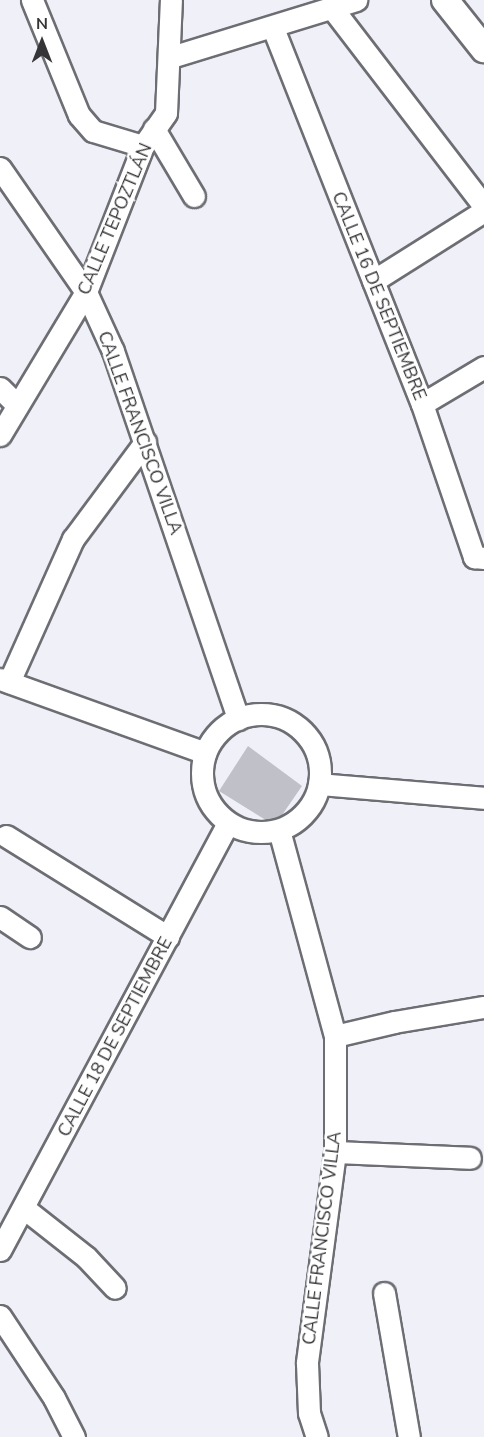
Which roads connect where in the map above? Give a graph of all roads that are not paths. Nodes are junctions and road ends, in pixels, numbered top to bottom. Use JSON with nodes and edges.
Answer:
{"nodes":[{"id":1,"x":32,"y":0,"type":"edge"},
{"id":2,"x":171,"y":0,"type":"edge"},
{"id":3,"x":354,"y":0,"type":"edge"},
{"id":4,"x":445,"y":0,"type":"edge"},
{"id":5,"x":332,"y":8,"type":"junction"},
{"id":6,"x":273,"y":28,"type":"junction"},
{"id":7,"x":484,"y":49,"type":"edge"},
{"id":8,"x":171,"y":57,"type":"junction"},
{"id":9,"x":149,"y":138,"type":"junction"},
{"id":10,"x":0,"y":168,"type":"edge"},
{"id":11,"x":194,"y":196,"type":"dead end"},
{"id":12,"x":484,"y":206,"type":"edge"},
{"id":13,"x":484,"y":211,"type":"edge"},
{"id":14,"x":373,"y":281,"type":"junction"},
{"id":15,"x":86,"y":292,"type":"junction"},
{"id":16,"x":484,"y":367,"type":"edge"},
{"id":17,"x":0,"y":388,"type":"edge"},
{"id":18,"x":16,"y":404,"type":"junction"},
{"id":19,"x":422,"y":404,"type":"junction"},
{"id":20,"x":0,"y":435,"type":"edge"},
{"id":21,"x":145,"y":442,"type":"junction"},
{"id":22,"x":484,"y":558,"type":"edge"},
{"id":23,"x":5,"y":681,"type":"edge"},
{"id":24,"x":238,"y":719,"type":"junction"},
{"id":25,"x":205,"y":753,"type":"junction"},
{"id":26,"x":319,"y":784,"type":"junction"},
{"id":27,"x":484,"y":798,"type":"edge"},
{"id":28,"x":228,"y":823,"type":"junction"},
{"id":29,"x":279,"y":830,"type":"junction"},
{"id":30,"x":6,"y":836,"type":"dead end"},
{"id":31,"x":2,"y":923,"type":"edge"},
{"id":32,"x":30,"y":937,"type":"dead end"},
{"id":33,"x":168,"y":937,"type":"junction"},
{"id":34,"x":484,"y":1007,"type":"edge"},
{"id":35,"x":335,"y":1036,"type":"junction"},
{"id":36,"x":335,"y":1152,"type":"junction"},
{"id":37,"x":470,"y":1158,"type":"dead end"},
{"id":38,"x":25,"y":1209,"type":"junction"},
{"id":39,"x":0,"y":1250,"type":"edge"},
{"id":40,"x":115,"y":1288,"type":"dead end"},
{"id":41,"x":384,"y":1293,"type":"dead end"},
{"id":42,"x":0,"y":1316,"type":"edge"},
{"id":43,"x":74,"y":1437,"type":"edge"},
{"id":44,"x":318,"y":1437,"type":"edge"},
{"id":45,"x":410,"y":1437,"type":"edge"}],
"edges":[{"from":1,"to":9,"type":"street"},
{"from":2,"to":8,"type":"street","name":"CALLE TEPOZTLÁN"},
{"from":3,"to":5,"type":"street"},
{"from":4,"to":7,"type":"main road"},
{"from":5,"to":6,"type":"street"},
{"from":5,"to":12,"type":"street"},
{"from":6,"to":8,"type":"street"},
{"from":6,"to":14,"type":"street","name":"CALLE 16 DE SEPTIEMBRE"},
{"from":8,"to":9,"type":"street","name":"CALLE TEPOZTLÁN"},
{"from":9,"to":11,"type":"street"},
{"from":9,"to":15,"type":"street","name":"CALLE TEPOZTLÁN"},
{"from":10,"to":15,"type":"street","name":"CALLE FRANCISCO VILLA"},
{"from":13,"to":14,"type":"street"},
{"from":14,"to":19,"type":"street","name":"CALLE 16 DE SEPTIEMBRE"},
{"from":15,"to":18,"type":"street","name":"CALLE TEPOZTLÁN"},
{"from":15,"to":21,"type":"street","name":"CALLE FRANCISCO VILLA"},
{"from":16,"to":19,"type":"street"},
{"from":17,"to":18,"type":"street"},
{"from":18,"to":20,"type":"street","name":"CALLE TEPOZTLÁN"},
{"from":19,"to":22,"type":"street","name":"CALLE 16 DE SEPTIEMBRE"},
{"from":21,"to":23,"type":"street"},
{"from":21,"to":24,"type":"street","name":"CALLE FRANCISCO VILLA"},
{"from":23,"to":25,"type":"street"},
{"from":24,"to":25,"type":"street"},
{"from":24,"to":26,"type":"street"},
{"from":25,"to":28,"type":"street"},
{"from":26,"to":27,"type":"street"},
{"from":26,"to":29,"type":"street"},
{"from":28,"to":29,"type":"street"},
{"from":28,"to":33,"type":"street","name":"CALLE 18 DE SEPTIEMBRE"},
{"from":29,"to":35,"type":"street","name":"CALLE FRANCISCO VILLA"},
{"from":30,"to":33,"type":"street"},
{"from":31,"to":32,"type":"street"},
{"from":33,"to":38,"type":"street","name":"CALLE 18 DE SEPTIEMBRE"},
{"from":34,"to":35,"type":"street"},
{"from":35,"to":36,"type":"street","name":"CALLE FRANCISCO VILLA"},
{"from":36,"to":37,"type":"street"},
{"from":36,"to":44,"type":"street","name":"CALLE FRANCISCO VILLA"},
{"from":38,"to":39,"type":"street","name":"CALLE 18 DE SEPTIEMBRE"},
{"from":38,"to":40,"type":"street"},
{"from":41,"to":45,"type":"street"},
{"from":42,"to":43,"type":"street"}]}
